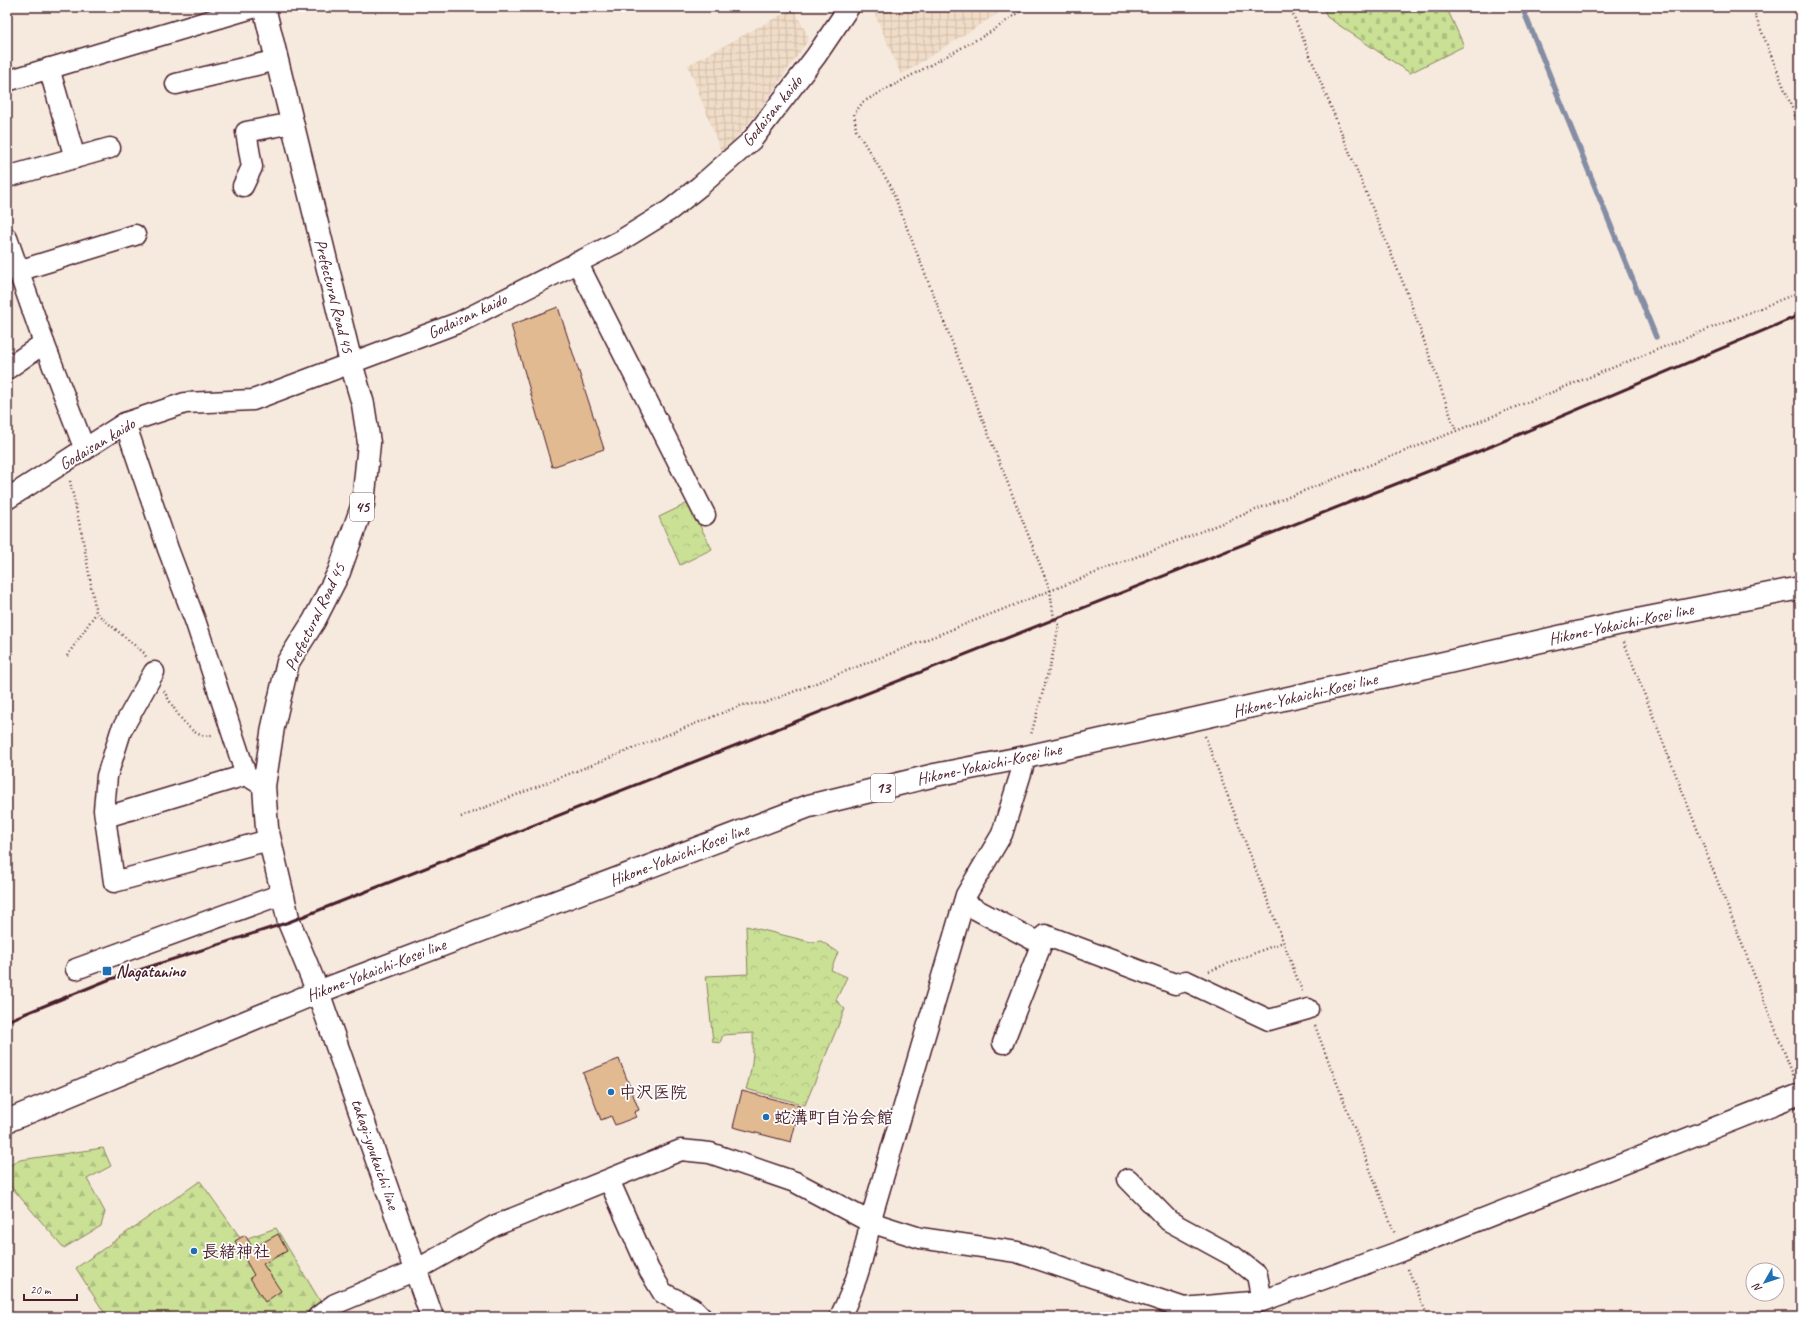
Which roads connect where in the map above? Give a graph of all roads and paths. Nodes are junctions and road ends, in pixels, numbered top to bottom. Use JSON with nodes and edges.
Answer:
{"nodes":[{"id":1,"x":256,"y":7,"type":"edge"},
{"id":2,"x":264,"y":7,"type":"edge"},
{"id":3,"x":849,"y":7,"type":"edge"},
{"id":4,"x":1026,"y":7,"type":"edge"},
{"id":5,"x":1290,"y":7,"type":"edge"},
{"id":6,"x":1752,"y":7,"type":"edge"},
{"id":7,"x":277,"y":60,"type":"junction"},
{"id":8,"x":49,"y":68,"type":"junction"},
{"id":9,"x":7,"y":81,"type":"edge"},
{"id":10,"x":176,"y":84,"type":"dead end"},
{"id":11,"x":293,"y":123,"type":"junction"},
{"id":12,"x":1800,"y":128,"type":"edge"},
{"id":13,"x":110,"y":148,"type":"dead end"},
{"id":14,"x":75,"y":158,"type":"junction"},
{"id":15,"x":7,"y":177,"type":"edge"},
{"id":16,"x":243,"y":186,"type":"dead end"},
{"id":17,"x":135,"y":235,"type":"dead end"},
{"id":18,"x":8,"y":247,"type":"edge"},
{"id":19,"x":577,"y":262,"type":"junction"},
{"id":20,"x":18,"y":271,"type":"junction"},
{"id":21,"x":1800,"y":292,"type":"edge"},
{"id":22,"x":44,"y":343,"type":"junction"},
{"id":23,"x":351,"y":363,"type":"junction"},
{"id":24,"x":7,"y":368,"type":"edge"},
{"id":25,"x":125,"y":423,"type":"junction"},
{"id":26,"x":1456,"y":431,"type":"junction"},
{"id":27,"x":85,"y":450,"type":"junction"},
{"id":28,"x":65,"y":462,"type":"junction"},
{"id":29,"x":7,"y":499,"type":"edge"},
{"id":30,"x":705,"y":515,"type":"dead end"},
{"id":31,"x":1800,"y":588,"type":"edge"},
{"id":32,"x":1050,"y":590,"type":"junction"},
{"id":33,"x":96,"y":613,"type":"junction"},
{"id":34,"x":1617,"y":624,"type":"junction"},
{"id":35,"x":67,"y":656,"type":"dead end"},
{"id":36,"x":154,"y":672,"type":"junction"},
{"id":37,"x":1199,"y":719,"type":"junction"},
{"id":38,"x":218,"y":735,"type":"dead end"},
{"id":39,"x":1026,"y":757,"type":"junction"},
{"id":40,"x":255,"y":781,"type":"junction"},
{"id":41,"x":106,"y":817,"type":"junction"},
{"id":42,"x":461,"y":817,"type":"dead end"},
{"id":43,"x":269,"y":840,"type":"junction"},
{"id":44,"x":282,"y":894,"type":"junction"},
{"id":45,"x":964,"y":903,"type":"junction"},
{"id":46,"x":1283,"y":942,"type":"junction"},
{"id":47,"x":1041,"y":944,"type":"junction"},
{"id":48,"x":76,"y":969,"type":"dead end"},
{"id":49,"x":1186,"y":980,"type":"junction"},
{"id":50,"x":318,"y":992,"type":"junction"},
{"id":51,"x":1308,"y":1009,"type":"junction"},
{"id":52,"x":1003,"y":1043,"type":"dead end"},
{"id":53,"x":1797,"y":1086,"type":"edge"},
{"id":54,"x":7,"y":1121,"type":"edge"},
{"id":55,"x":1128,"y":1179,"type":"dead end"},
{"id":56,"x":609,"y":1180,"type":"junction"},
{"id":57,"x":870,"y":1222,"type":"junction"},
{"id":58,"x":1401,"y":1251,"type":"junction"},
{"id":59,"x":416,"y":1270,"type":"junction"},
{"id":60,"x":1262,"y":1301,"type":"junction"},
{"id":61,"x":1182,"y":1313,"type":"edge"},
{"id":62,"x":318,"y":1317,"type":"edge"},
{"id":63,"x":432,"y":1317,"type":"edge"},
{"id":64,"x":701,"y":1317,"type":"edge"},
{"id":65,"x":840,"y":1317,"type":"edge"},
{"id":66,"x":1428,"y":1317,"type":"edge"}],
"edges":[{"from":1,"to":8,"type":"street"},
{"from":2,"to":7,"type":"main road","name":"Prefectural Road 45","number":"45"},
{"from":3,"to":19,"type":"street","name":"Godaisan kaido"},
{"from":4,"to":32,"type":"path"},
{"from":5,"to":26,"type":"path"},
{"from":6,"to":12,"type":"path"},
{"from":7,"to":10,"type":"street"},
{"from":7,"to":11,"type":"main road","name":"Prefectural Road 45","number":"45"},
{"from":8,"to":9,"type":"street"},
{"from":8,"to":14,"type":"street"},
{"from":11,"to":16,"type":"street"},
{"from":11,"to":23,"type":"main road","name":"Prefectural Road 45","number":"45"},
{"from":13,"to":14,"type":"street"},
{"from":14,"to":15,"type":"street"},
{"from":17,"to":20,"type":"street"},
{"from":18,"to":20,"type":"street"},
{"from":19,"to":23,"type":"street","name":"Godaisan kaido"},
{"from":19,"to":30,"type":"street"},
{"from":20,"to":22,"type":"street"},
{"from":21,"to":26,"type":"path"},
{"from":22,"to":24,"type":"street"},
{"from":22,"to":27,"type":"street"},
{"from":23,"to":25,"type":"street","name":"Godaisan kaido"},
{"from":23,"to":40,"type":"main road","name":"Prefectural Road 45","number":"45"},
{"from":25,"to":27,"type":"street","name":"Godaisan kaido"},
{"from":25,"to":40,"type":"street"},
{"from":26,"to":32,"type":"path"},
{"from":27,"to":28,"type":"street","name":"Godaisan kaido"},
{"from":28,"to":29,"type":"street","name":"Godaisan kaido"},
{"from":28,"to":33,"type":"path"},
{"from":31,"to":34,"type":"main road","name":"Hikone-Yokaichi-Kosei line","number":"13"},
{"from":32,"to":39,"type":"path"},
{"from":32,"to":42,"type":"path"},
{"from":33,"to":35,"type":"path"},
{"from":33,"to":36,"type":"path"},
{"from":34,"to":37,"type":"main road","name":"Hikone-Yokaichi-Kosei line","number":"13"},
{"from":34,"to":53,"type":"path"},
{"from":36,"to":38,"type":"path"},
{"from":36,"to":41,"type":"street"},
{"from":37,"to":39,"type":"main road","name":"Hikone-Yokaichi-Kosei line","number":"13"},
{"from":37,"to":46,"type":"path"},
{"from":39,"to":45,"type":"street"},
{"from":39,"to":50,"type":"main road","name":"Hikone-Yokaichi-Kosei line","number":"13"},
{"from":40,"to":41,"type":"street"},
{"from":40,"to":43,"type":"main road","name":"Prefectural Road 45","number":"45"},
{"from":41,"to":43,"type":"street"},
{"from":43,"to":44,"type":"main road","name":"Prefectural Road 45","number":"45"},
{"from":44,"to":48,"type":"street"},
{"from":44,"to":50,"type":"main road","name":"Prefectural Road 45","number":"45"},
{"from":45,"to":47,"type":"street"},
{"from":45,"to":57,"type":"street"},
{"from":46,"to":49,"type":"path"},
{"from":46,"to":51,"type":"path"},
{"from":47,"to":49,"type":"street"},
{"from":47,"to":52,"type":"street"},
{"from":49,"to":51,"type":"street"},
{"from":50,"to":54,"type":"main road","name":"Hikone-Yokaichi-Kosei line","number":"13"},
{"from":50,"to":59,"type":"main road","name":"takagi-youkaichi line"},
{"from":51,"to":58,"type":"path"},
{"from":53,"to":58,"type":"street"},
{"from":55,"to":60,"type":"street"},
{"from":56,"to":57,"type":"street"},
{"from":56,"to":59,"type":"street"},
{"from":56,"to":64,"type":"street"},
{"from":57,"to":61,"type":"street"},
{"from":57,"to":65,"type":"street"},
{"from":58,"to":60,"type":"street"},
{"from":58,"to":66,"type":"path"},
{"from":59,"to":62,"type":"street"},
{"from":59,"to":63,"type":"main road","name":"takagi-youkaichi line"},
{"from":60,"to":61,"type":"street"}]}
